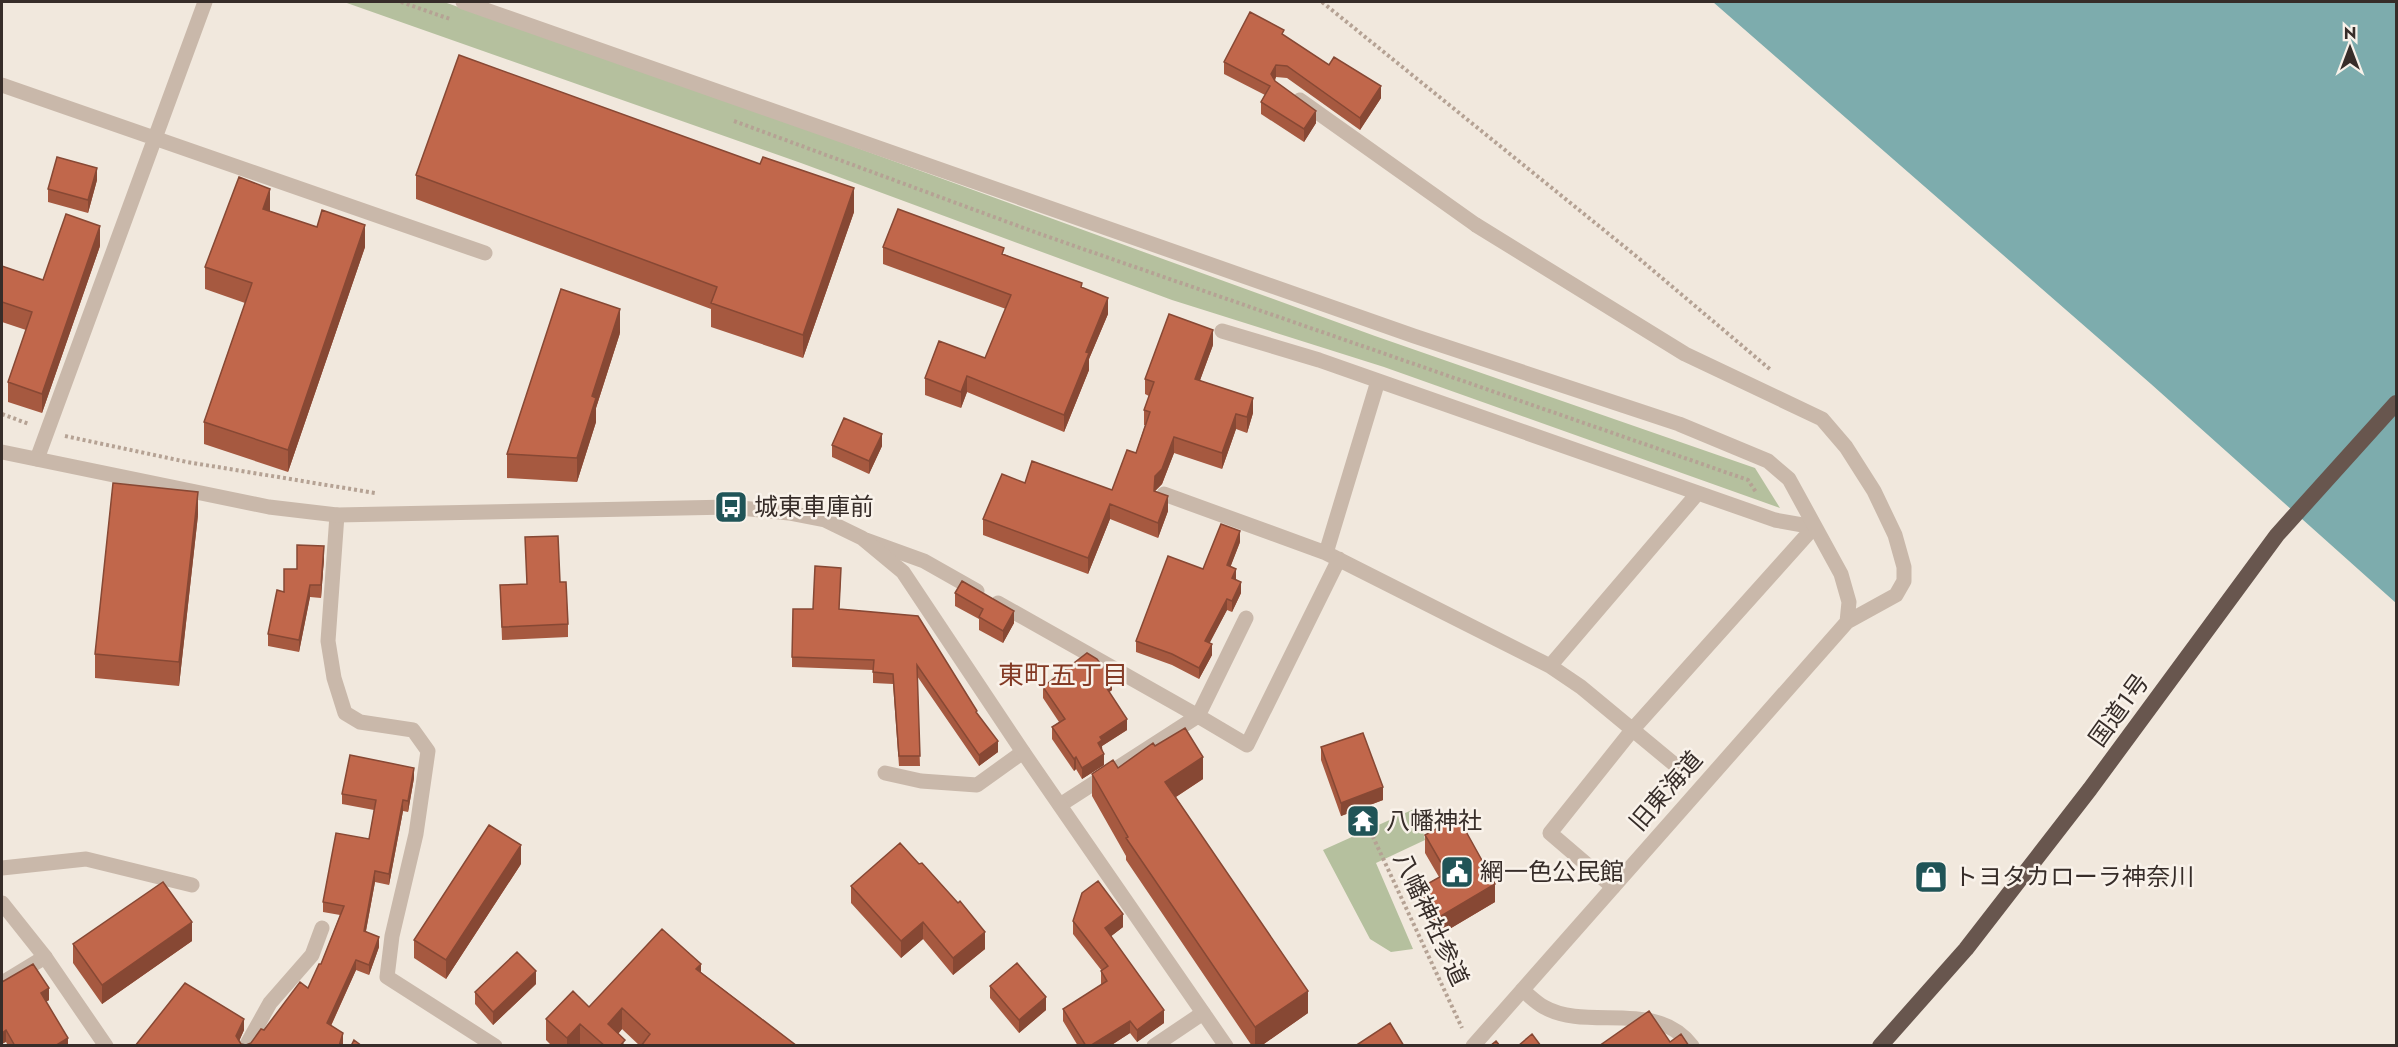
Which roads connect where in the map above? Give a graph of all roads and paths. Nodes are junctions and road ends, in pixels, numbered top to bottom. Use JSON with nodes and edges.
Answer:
{"nodes":[{"id":1,"x":206,"y":2,"type":"edge"},
{"id":2,"x":401,"y":2,"type":"edge"},
{"id":3,"x":463,"y":2,"type":"edge"},
{"id":4,"x":1322,"y":2,"type":"edge"},
{"id":5,"x":458,"y":21,"type":"dead end"},
{"id":6,"x":2,"y":85,"type":"edge"},
{"id":7,"x":1290,"y":93,"type":"edge"},
{"id":8,"x":727,"y":119,"type":"dead end"},
{"id":9,"x":156,"y":140,"type":"junction"},
{"id":10,"x":485,"y":253,"type":"dead end"},
{"id":11,"x":1222,"y":332,"type":"dead end"},
{"id":12,"x":1773,"y":372,"type":"dead end"},
{"id":13,"x":1378,"y":381,"type":"junction"},
{"id":14,"x":2397,"y":403,"type":"edge"},
{"id":15,"x":2,"y":414,"type":"edge"},
{"id":16,"x":49,"y":431,"type":"junction"},
{"id":17,"x":2,"y":452,"type":"edge"},
{"id":18,"x":37,"y":459,"type":"junction"},
{"id":19,"x":1164,"y":494,"type":"edge"},
{"id":20,"x":1697,"y":494,"type":"junction"},
{"id":21,"x":374,"y":514,"type":"junction"},
{"id":22,"x":337,"y":515,"type":"junction"},
{"id":23,"x":1775,"y":520,"type":"junction"},
{"id":24,"x":1814,"y":526,"type":"junction"},
{"id":25,"x":862,"y":538,"type":"junction"},
{"id":26,"x":1333,"y":556,"type":"junction"},
{"id":27,"x":1246,"y":618,"type":"dead end"},
{"id":28,"x":1846,"y":622,"type":"junction"},
{"id":29,"x":1550,"y":666,"type":"junction"},
{"id":30,"x":1198,"y":716,"type":"junction"},
{"id":31,"x":1633,"y":729,"type":"junction"},
{"id":32,"x":1023,"y":752,"type":"junction"},
{"id":33,"x":1680,"y":769,"type":"dead end"},
{"id":34,"x":885,"y":773,"type":"dead end"},
{"id":35,"x":1060,"y":805,"type":"junction"},
{"id":36,"x":1360,"y":809,"type":"edge"},
{"id":37,"x":2,"y":868,"type":"edge"},
{"id":38,"x":192,"y":885,"type":"dead end"},
{"id":39,"x":1613,"y":887,"type":"junction"},
{"id":40,"x":2,"y":903,"type":"edge"},
{"id":41,"x":322,"y":928,"type":"dead end"},
{"id":42,"x":45,"y":957,"type":"junction"},
{"id":43,"x":2,"y":982,"type":"edge"},
{"id":44,"x":1522,"y":990,"type":"junction"},
{"id":45,"x":1203,"y":1012,"type":"junction"},
{"id":46,"x":1469,"y":1040,"type":"edge"},
{"id":47,"x":106,"y":1046,"type":"edge"},
{"id":48,"x":246,"y":1046,"type":"edge"},
{"id":49,"x":495,"y":1046,"type":"edge"},
{"id":50,"x":1154,"y":1046,"type":"edge"},
{"id":51,"x":1226,"y":1046,"type":"edge"},
{"id":52,"x":1692,"y":1046,"type":"edge"},
{"id":53,"x":1880,"y":1046,"type":"edge"}],
"edges":[{"from":1,"to":9,"type":"street"},
{"from":2,"to":5,"type":"path"},
{"from":3,"to":24,"type":"street"},
{"from":4,"to":12,"type":"path"},
{"from":6,"to":9,"type":"street"},
{"from":7,"to":28,"type":"street"},
{"from":8,"to":23,"type":"path"},
{"from":9,"to":10,"type":"street"},
{"from":9,"to":16,"type":"street"},
{"from":11,"to":13,"type":"street"},
{"from":13,"to":20,"type":"street"},
{"from":13,"to":26,"type":"street"},
{"from":14,"to":53,"type":"highway","name":"国道1号"},
{"from":15,"to":16,"type":"path"},
{"from":16,"to":18,"type":"street"},
{"from":16,"to":21,"type":"path"},
{"from":17,"to":18,"type":"street"},
{"from":18,"to":22,"type":"street"},
{"from":19,"to":26,"type":"street"},
{"from":20,"to":23,"type":"street"},
{"from":20,"to":29,"type":"street"},
{"from":21,"to":22,"type":"street"},
{"from":21,"to":25,"type":"street"},
{"from":22,"to":49,"type":"street"},
{"from":23,"to":24,"type":"street"},
{"from":24,"to":28,"type":"street"},
{"from":24,"to":31,"type":"street"},
{"from":25,"to":30,"type":"street"},
{"from":25,"to":32,"type":"street"},
{"from":26,"to":29,"type":"street"},
{"from":26,"to":30,"type":"street"},
{"from":27,"to":30,"type":"street"},
{"from":28,"to":39,"type":"street","name":"旧東海道"},
{"from":29,"to":31,"type":"street"},
{"from":30,"to":35,"type":"street"},
{"from":31,"to":33,"type":"street"},
{"from":31,"to":39,"type":"street"},
{"from":32,"to":34,"type":"street"},
{"from":32,"to":35,"type":"street"},
{"from":35,"to":45,"type":"street"},
{"from":36,"to":46,"type":"path","name":"八幡神社参道"},
{"from":37,"to":38,"type":"street"},
{"from":39,"to":44,"type":"street","name":"旧東海道"},
{"from":40,"to":42,"type":"street"},
{"from":41,"to":48,"type":"street"},
{"from":42,"to":43,"type":"street"},
{"from":42,"to":47,"type":"street"},
{"from":44,"to":46,"type":"street","name":"旧東海道"},
{"from":44,"to":52,"type":"street"},
{"from":45,"to":50,"type":"street"},
{"from":45,"to":51,"type":"street"}]}
